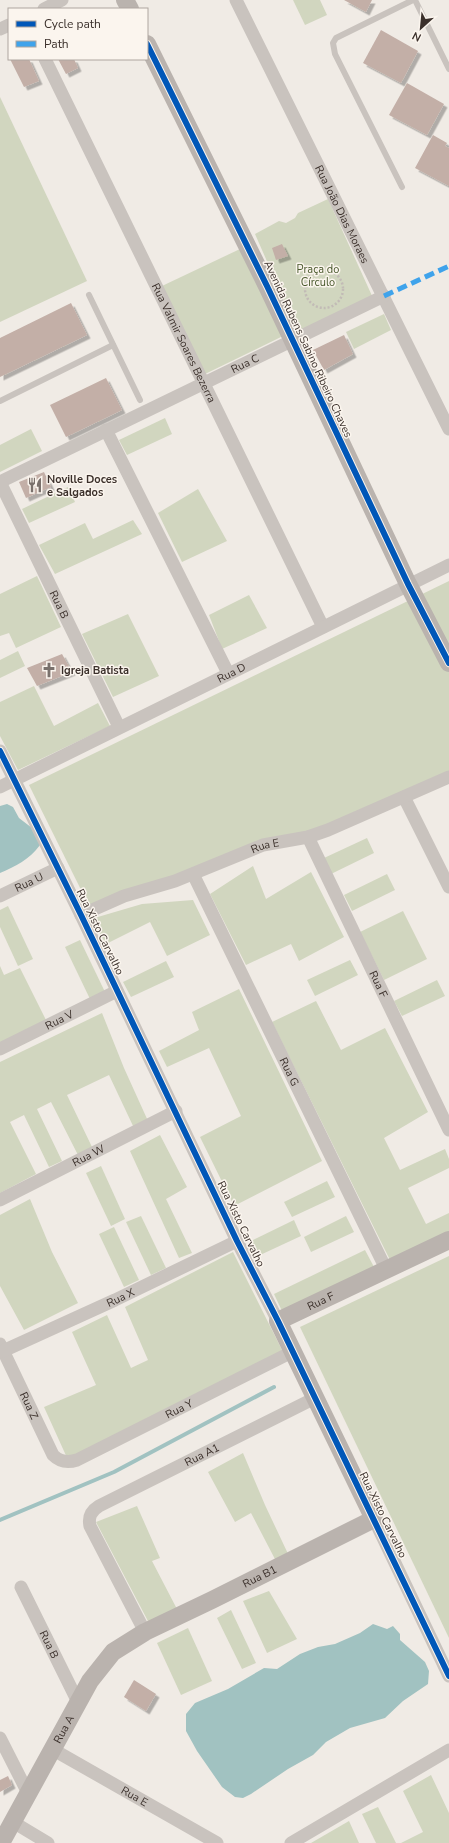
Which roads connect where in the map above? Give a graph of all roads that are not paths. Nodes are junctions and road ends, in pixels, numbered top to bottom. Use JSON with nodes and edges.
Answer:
{"nodes":[{"id":1,"x":62,"y":0,"type":"edge"},
{"id":2,"x":236,"y":0,"type":"edge"},
{"id":3,"x":414,"y":0,"type":"edge"},
{"id":4,"x":46,"y":8,"type":"edge"},
{"id":5,"x":148,"y":46,"type":"edge"},
{"id":6,"x":45,"y":60,"type":"edge"},
{"id":7,"x":449,"y":69,"type":"edge"},
{"id":8,"x":402,"y":187,"type":"dead end"},
{"id":9,"x":89,"y":295,"type":"dead end"},
{"id":10,"x":384,"y":296,"type":"junction"},
{"id":11,"x":293,"y":340,"type":"junction"},
{"id":12,"x":113,"y":345,"type":"junction"},
{"id":13,"x":204,"y":383,"type":"junction"},
{"id":14,"x":140,"y":400,"type":"dead end"},
{"id":15,"x":0,"y":401,"type":"edge"},
{"id":16,"x":449,"y":429,"type":"edge"},
{"id":17,"x":106,"y":430,"type":"junction"},
{"id":18,"x":0,"y":482,"type":"edge"},
{"id":19,"x":449,"y":565,"type":"edge"},
{"id":20,"x":408,"y":584,"type":"junction"},
{"id":21,"x":323,"y":627,"type":"junction"},
{"id":22,"x":449,"y":663,"type":"edge"},
{"id":23,"x":228,"y":674,"type":"junction"},
{"id":24,"x":119,"y":728,"type":"junction"},
{"id":25,"x":0,"y":751,"type":"edge"},
{"id":26,"x":449,"y":777,"type":"edge"},
{"id":27,"x":14,"y":781,"type":"junction"},
{"id":28,"x":0,"y":787,"type":"edge"},
{"id":29,"x":404,"y":797,"type":"junction"},
{"id":30,"x":308,"y":837,"type":"junction"},
{"id":31,"x":58,"y":868,"type":"junction"},
{"id":32,"x":193,"y":874,"type":"junction"},
{"id":33,"x":449,"y":887,"type":"edge"},
{"id":34,"x":0,"y":896,"type":"edge"},
{"id":35,"x":81,"y":915,"type":"junction"},
{"id":36,"x":117,"y":990,"type":"junction"},
{"id":37,"x":0,"y":1049,"type":"edge"},
{"id":38,"x":176,"y":1111,"type":"junction"},
{"id":39,"x":449,"y":1130,"type":"edge"},
{"id":40,"x":0,"y":1200,"type":"edge"},
{"id":41,"x":237,"y":1240,"type":"junction"},
{"id":42,"x":449,"y":1240,"type":"edge"},
{"id":43,"x":386,"y":1269,"type":"junction"},
{"id":44,"x":278,"y":1321,"type":"junction"},
{"id":45,"x":2,"y":1348,"type":"edge"},
{"id":46,"x":292,"y":1352,"type":"junction"},
{"id":47,"x":316,"y":1398,"type":"junction"},
{"id":48,"x":64,"y":1462,"type":"joint"},
{"id":49,"x":374,"y":1519,"type":"junction"},
{"id":50,"x":21,"y":1587,"type":"dead end"},
{"id":51,"x":145,"y":1632,"type":"junction"},
{"id":52,"x":449,"y":1676,"type":"edge"},
{"id":53,"x":78,"y":1702,"type":"junction"},
{"id":54,"x":0,"y":1738,"type":"edge"},
{"id":55,"x":52,"y":1749,"type":"junction"},
{"id":56,"x":449,"y":1750,"type":"edge"},
{"id":57,"x":28,"y":1793,"type":"junction"},
{"id":58,"x":13,"y":1822,"type":"junction"},
{"id":59,"x":1,"y":1843,"type":"edge"},
{"id":60,"x":48,"y":1843,"type":"edge"},
{"id":61,"x":217,"y":1843,"type":"edge"},
{"id":62,"x":291,"y":1843,"type":"edge"}],
"edges":[{"from":1,"to":4,"type":"street"},
{"from":2,"to":10,"type":"street","name":"Rua João Dias Moraes"},
{"from":3,"to":7,"type":"lane"},
{"from":3,"to":8,"type":"lane"},
{"from":5,"to":11,"type":"street","name":"Avenida Rubens Sabino Ribeiro Chaves"},
{"from":6,"to":13,"type":"street","name":"Rua Valmir Soares Bezerra"},
{"from":9,"to":12,"type":"lane"},
{"from":10,"to":11,"type":"street","name":"Rua C"},
{"from":10,"to":16,"type":"street","name":"Rua João Dias Moraes"},
{"from":11,"to":13,"type":"street","name":"Rua C"},
{"from":11,"to":20,"type":"street","name":"Avenida Rubens Sabino Ribeiro Chaves"},
{"from":12,"to":14,"type":"lane"},
{"from":12,"to":15,"type":"lane"},
{"from":13,"to":17,"type":"street","name":"Rua C"},
{"from":13,"to":21,"type":"street","name":"Rua Valmir Soares Bezerra"},
{"from":17,"to":18,"type":"street","name":"Rua C"},
{"from":17,"to":23,"type":"street"},
{"from":18,"to":24,"type":"street","name":"Rua B"},
{"from":19,"to":20,"type":"street","name":"Rua D"},
{"from":20,"to":21,"type":"street","name":"Rua D"},
{"from":20,"to":22,"type":"street","name":"Avenida Rubens Sabino Ribeiro Chaves"},
{"from":21,"to":23,"type":"street","name":"Rua D"},
{"from":23,"to":24,"type":"street","name":"Rua D"},
{"from":24,"to":27,"type":"street","name":"Rua D"},
{"from":25,"to":27,"type":"street","name":"Rua Xisto Carvalho"},
{"from":26,"to":29,"type":"street","name":"Rua E"},
{"from":27,"to":28,"type":"street","name":"Rua D"},
{"from":27,"to":31,"type":"street","name":"Rua Xisto Carvalho"},
{"from":29,"to":30,"type":"street","name":"Rua E"},
{"from":29,"to":33,"type":"street"},
{"from":30,"to":32,"type":"street","name":"Rua E"},
{"from":30,"to":39,"type":"street","name":"Rua F"},
{"from":31,"to":34,"type":"street","name":"Rua U"},
{"from":31,"to":35,"type":"street","name":"Rua Xisto Carvalho"},
{"from":32,"to":35,"type":"street","name":"Rua E"},
{"from":32,"to":43,"type":"street","name":"Rua G"},
{"from":35,"to":36,"type":"street","name":"Rua Xisto Carvalho"},
{"from":36,"to":37,"type":"street","name":"Rua V"},
{"from":36,"to":38,"type":"street","name":"Rua Xisto Carvalho"},
{"from":38,"to":40,"type":"street","name":"Rua W"},
{"from":38,"to":41,"type":"street","name":"Rua Xisto Carvalho"},
{"from":41,"to":44,"type":"street","name":"Rua Xisto Carvalho"},
{"from":41,"to":45,"type":"street","name":"Rua X"},
{"from":42,"to":43,"type":"street","name":"Rua F"},
{"from":43,"to":44,"type":"street","name":"Rua F"},
{"from":44,"to":46,"type":"street","name":"Rua Xisto Carvalho"},
{"from":45,"to":48,"type":"street","name":"Rua Z"},
{"from":46,"to":47,"type":"street","name":"Rua Xisto Carvalho"},
{"from":46,"to":48,"type":"street","name":"Rua Y"},
{"from":47,"to":49,"type":"street","name":"Rua Xisto Carvalho"},
{"from":47,"to":51,"type":"street","name":"Rua A1"},
{"from":49,"to":51,"type":"street","name":"Rua B1"},
{"from":49,"to":52,"type":"street","name":"Rua Xisto Carvalho"},
{"from":50,"to":53,"type":"street","name":"Rua B"},
{"from":51,"to":53,"type":"street","name":"Rua A"},
{"from":53,"to":55,"type":"street","name":"Rua A"},
{"from":54,"to":57,"type":"street"},
{"from":55,"to":57,"type":"street","name":"Rua A"},
{"from":55,"to":61,"type":"street","name":"Rua E"},
{"from":56,"to":62,"type":"street"},
{"from":57,"to":58,"type":"street","name":"Rua A"},
{"from":58,"to":59,"type":"street","name":"Rua A"},
{"from":58,"to":60,"type":"street"}]}
